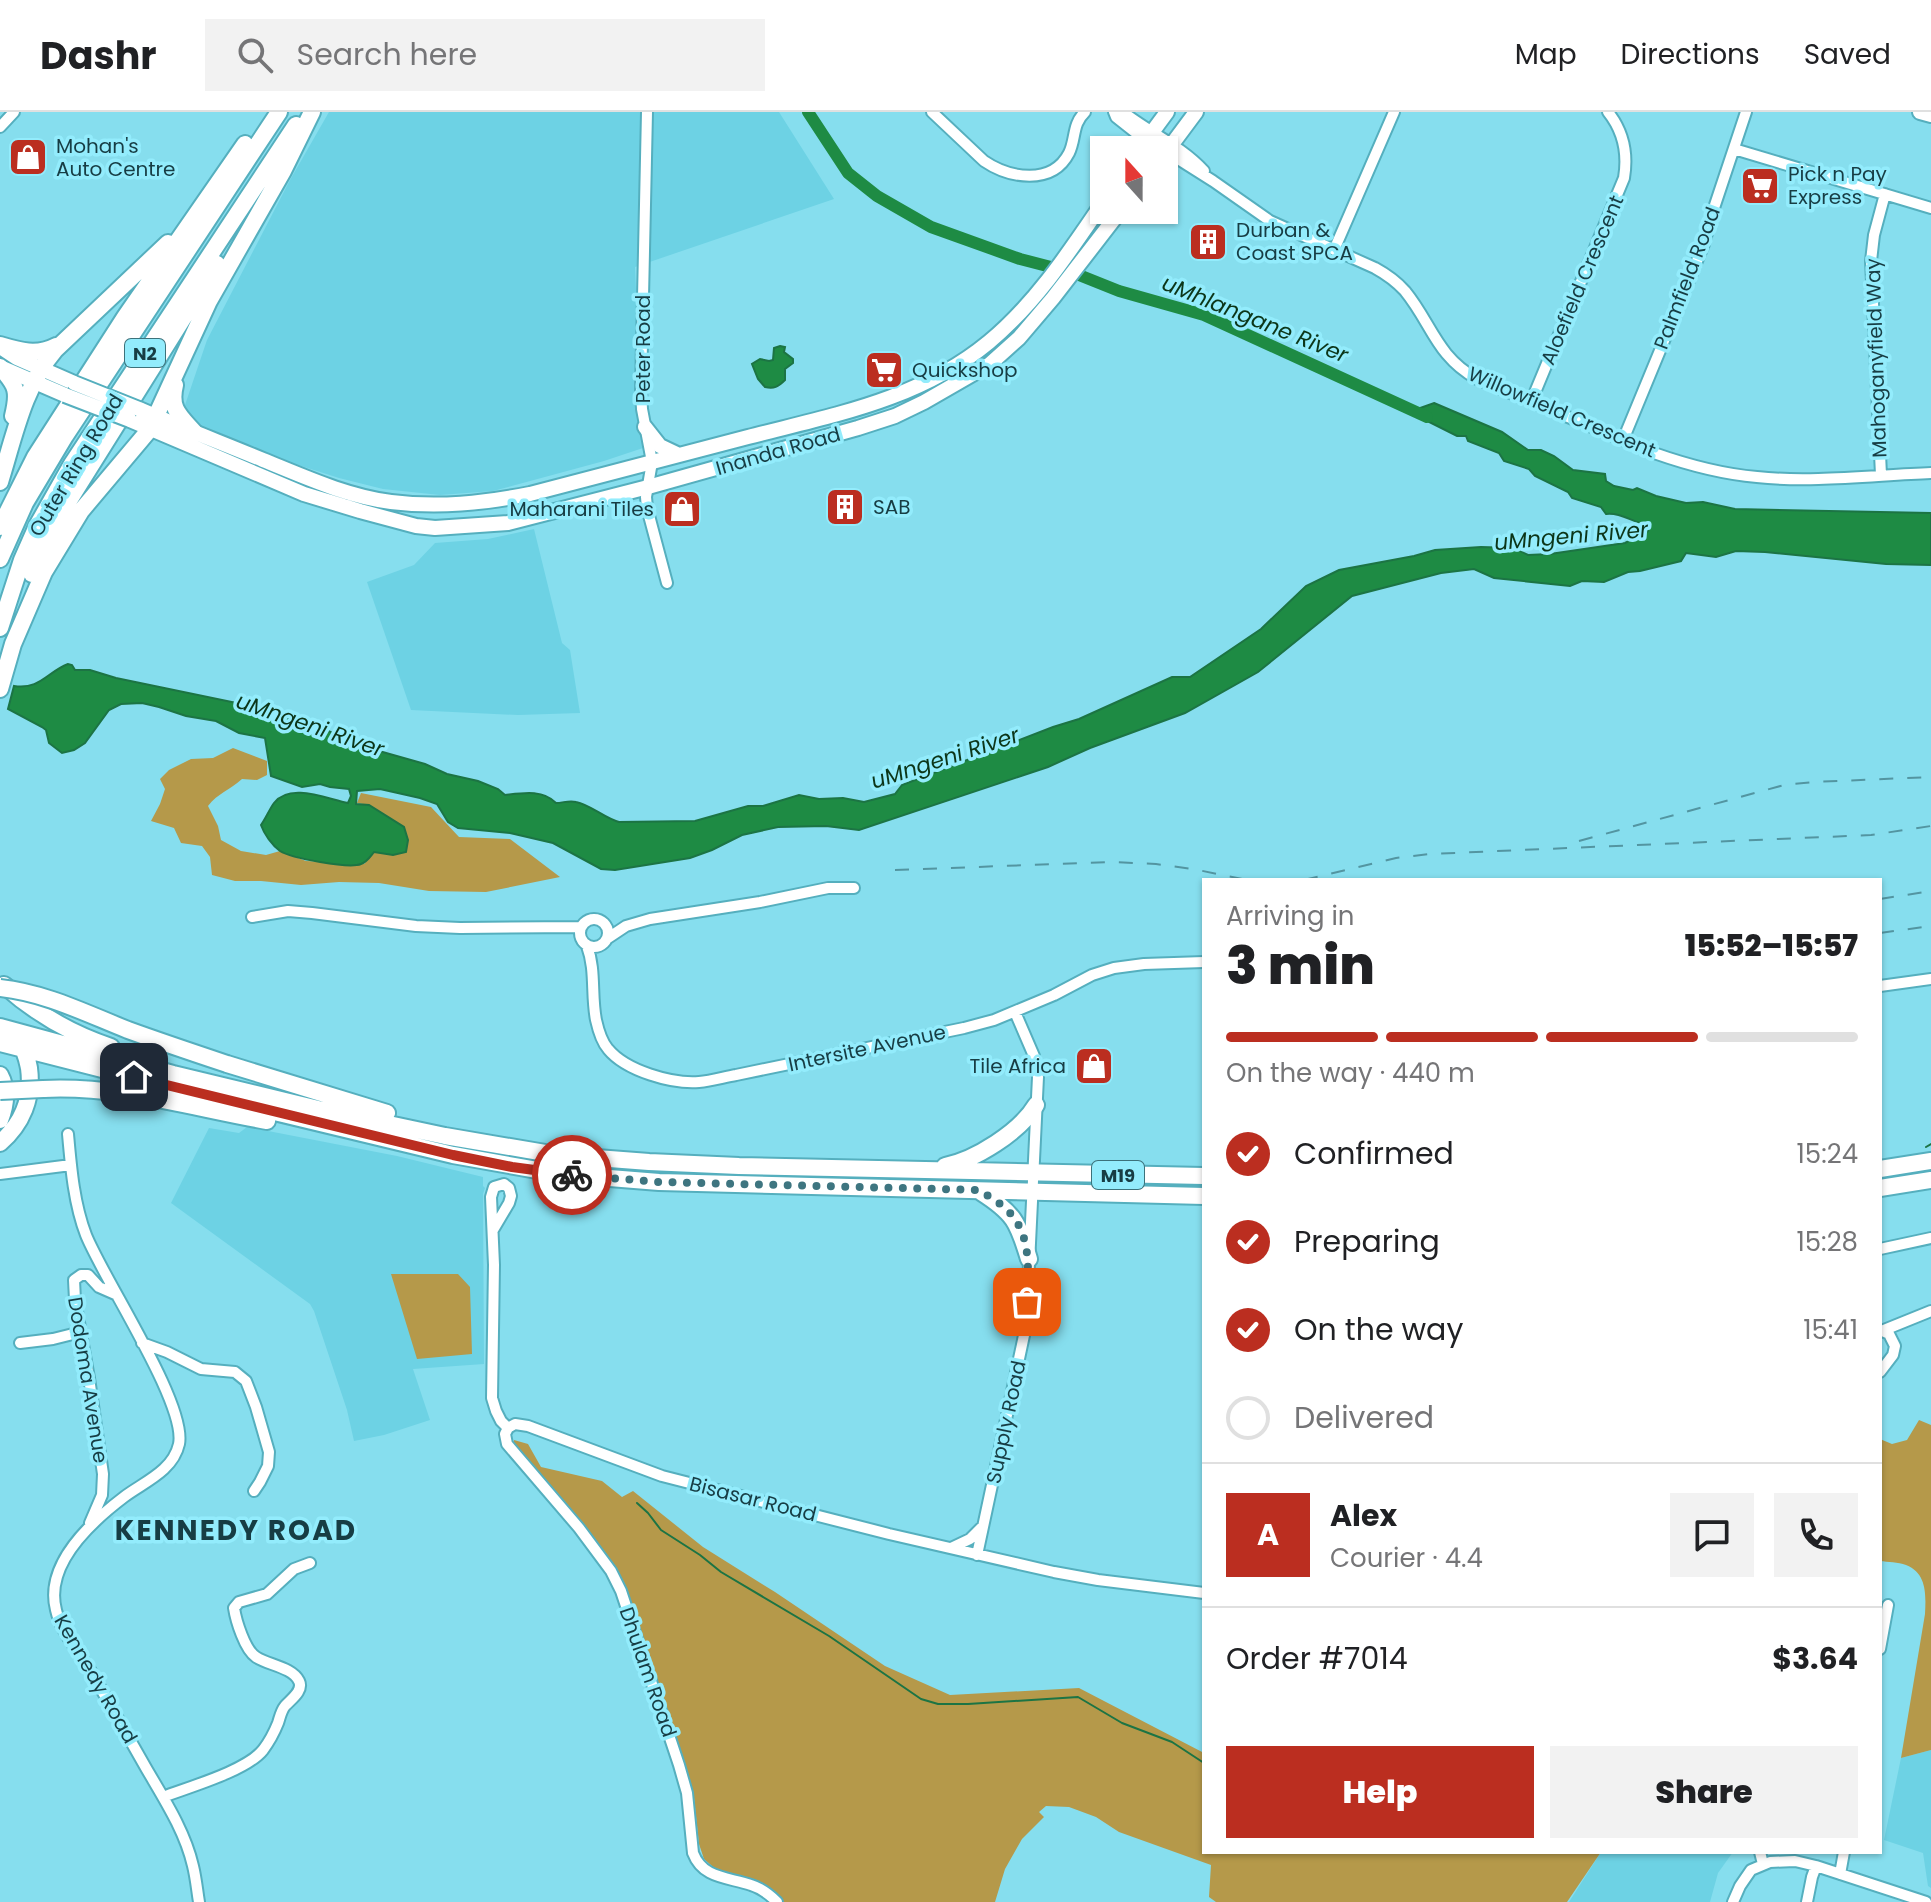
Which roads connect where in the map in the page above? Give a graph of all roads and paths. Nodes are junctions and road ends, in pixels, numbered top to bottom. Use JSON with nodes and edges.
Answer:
{"nodes":[{"id":1,"x":14,"y":112,"type":"edge"},
{"id":2,"x":267,"y":112,"type":"edge"},
{"id":3,"x":279,"y":112,"type":"edge"},
{"id":4,"x":647,"y":112,"type":"edge"},
{"id":5,"x":932,"y":112,"type":"edge"},
{"id":6,"x":1085,"y":112,"type":"edge"},
{"id":7,"x":1114,"y":112,"type":"edge"},
{"id":8,"x":1123,"y":112,"type":"edge"},
{"id":9,"x":1167,"y":112,"type":"edge"},
{"id":10,"x":1196,"y":112,"type":"edge"},
{"id":11,"x":1394,"y":112,"type":"edge"},
{"id":12,"x":1608,"y":112,"type":"edge"},
{"id":13,"x":1920,"y":112,"type":"edge"},
{"id":14,"x":1746,"y":113,"type":"edge"},
{"id":15,"x":1931,"y":115,"type":"edge"},
{"id":16,"x":308,"y":116,"type":"edge"},
{"id":17,"x":0,"y":127,"type":"edge"},
{"id":18,"x":1140,"y":136,"type":"edge"},
{"id":19,"x":1142,"y":136,"type":"edge"},
{"id":20,"x":1150,"y":136,"type":"edge"},
{"id":21,"x":1177,"y":136,"type":"edge"},
{"id":22,"x":1734,"y":149,"type":"junction"},
{"id":23,"x":1178,"y":158,"type":"edge"},
{"id":24,"x":1885,"y":194,"type":"junction"},
{"id":25,"x":1931,"y":208,"type":"edge"},
{"id":26,"x":197,"y":213,"type":"junction"},
{"id":27,"x":1090,"y":222,"type":"edge"},
{"id":28,"x":1110,"y":224,"type":"edge"},
{"id":29,"x":1334,"y":250,"type":"junction"},
{"id":30,"x":1046,"y":295,"type":"junction"},
{"id":31,"x":64,"y":341,"type":"junction"},
{"id":32,"x":0,"y":346,"type":"edge"},
{"id":33,"x":0,"y":367,"type":"edge"},
{"id":34,"x":179,"y":368,"type":"junction"},
{"id":35,"x":37,"y":376,"type":"junction"},
{"id":36,"x":1531,"y":402,"type":"junction"},
{"id":37,"x":153,"y":423,"type":"junction"},
{"id":38,"x":175,"y":425,"type":"junction"},
{"id":39,"x":645,"y":427,"type":"junction"},
{"id":40,"x":195,"y":433,"type":"joint"},
{"id":41,"x":1623,"y":440,"type":"junction"},
{"id":42,"x":679,"y":455,"type":"junction"},
{"id":43,"x":652,"y":462,"type":"junction"},
{"id":44,"x":1931,"y":473,"type":"edge"},
{"id":45,"x":1881,"y":475,"type":"junction"},
{"id":46,"x":0,"y":481,"type":"edge"},
{"id":47,"x":648,"y":487,"type":"junction"},
{"id":48,"x":0,"y":527,"type":"edge"},
{"id":49,"x":0,"y":559,"type":"edge"},
{"id":50,"x":667,"y":583,"type":"dead end"},
{"id":51,"x":17,"y":609,"type":"junction"},
{"id":52,"x":0,"y":628,"type":"edge"},
{"id":53,"x":0,"y":689,"type":"edge"},
{"id":54,"x":854,"y":888,"type":"dead end"},
{"id":55,"x":252,"y":917,"type":"dead end"},
{"id":56,"x":606,"y":925,"type":"junction"},
{"id":57,"x":626,"y":926,"type":"junction"},
{"id":58,"x":581,"y":927,"type":"junction"},
{"id":59,"x":604,"y":942,"type":"junction"},
{"id":60,"x":587,"y":946,"type":"junction"},
{"id":61,"x":1202,"y":962,"type":"edge"},
{"id":62,"x":593,"y":972,"type":"junction"},
{"id":63,"x":1931,"y":979,"type":"edge"},
{"id":64,"x":0,"y":981,"type":"edge"},
{"id":65,"x":1882,"y":986,"type":"edge"},
{"id":66,"x":0,"y":988,"type":"edge"},
{"id":67,"x":1015,"y":1012,"type":"junction"},
{"id":68,"x":1,"y":1032,"type":"edge"},
{"id":69,"x":24,"y":1049,"type":"junction"},
{"id":70,"x":0,"y":1075,"type":"edge"},
{"id":71,"x":235,"y":1088,"type":"junction"},
{"id":72,"x":0,"y":1091,"type":"edge"},
{"id":73,"x":1036,"y":1105,"type":"junction"},
{"id":74,"x":0,"y":1120,"type":"edge"},
{"id":75,"x":328,"y":1126,"type":"junction"},
{"id":76,"x":68,"y":1134,"type":"dead end"},
{"id":77,"x":0,"y":1143,"type":"edge"},
{"id":78,"x":572,"y":1156,"type":"junction"},
{"id":79,"x":1931,"y":1161,"type":"edge"},
{"id":80,"x":71,"y":1165,"type":"junction"},
{"id":81,"x":1882,"y":1169,"type":"edge"},
{"id":82,"x":916,"y":1171,"type":"junction"},
{"id":83,"x":1033,"y":1173,"type":"junction"},
{"id":84,"x":0,"y":1174,"type":"edge"},
{"id":85,"x":1202,"y":1176,"type":"edge"},
{"id":86,"x":1931,"y":1180,"type":"edge"},
{"id":87,"x":1882,"y":1188,"type":"edge"},
{"id":88,"x":979,"y":1190,"type":"junction"},
{"id":89,"x":1032,"y":1191,"type":"junction"},
{"id":90,"x":1202,"y":1196,"type":"edge"},
{"id":91,"x":493,"y":1230,"type":"dead end"},
{"id":92,"x":1931,"y":1238,"type":"edge"},
{"id":93,"x":1882,"y":1249,"type":"edge"},
{"id":94,"x":1029,"y":1259,"type":"junction"},
{"id":95,"x":115,"y":1294,"type":"junction"},
{"id":96,"x":1931,"y":1311,"type":"edge"},
{"id":97,"x":1882,"y":1330,"type":"edge"},
{"id":98,"x":81,"y":1332,"type":"junction"},
{"id":99,"x":20,"y":1343,"type":"dead end"},
{"id":100,"x":142,"y":1343,"type":"junction"},
{"id":101,"x":1882,"y":1369,"type":"edge"},
{"id":102,"x":508,"y":1428,"type":"junction"},
{"id":103,"x":254,"y":1491,"type":"dead end"},
{"id":104,"x":983,"y":1526,"type":"junction"},
{"id":105,"x":88,"y":1528,"type":"junction"},
{"id":106,"x":949,"y":1549,"type":"junction"},
{"id":107,"x":977,"y":1555,"type":"junction"},
{"id":108,"x":310,"y":1563,"type":"dead end"},
{"id":109,"x":1202,"y":1593,"type":"edge"},
{"id":110,"x":1888,"y":1605,"type":"dead end"},
{"id":111,"x":1882,"y":1638,"type":"edge"},
{"id":112,"x":163,"y":1797,"type":"junction"},
{"id":113,"x":1760,"y":1854,"type":"edge"},
{"id":114,"x":1844,"y":1854,"type":"edge"},
{"id":115,"x":1763,"y":1864,"type":"junction"},
{"id":116,"x":1816,"y":1866,"type":"junction"},
{"id":117,"x":1840,"y":1874,"type":"junction"},
{"id":118,"x":1894,"y":1897,"type":"edge"},
{"id":119,"x":199,"y":1902,"type":"edge"},
{"id":120,"x":777,"y":1902,"type":"edge"},
{"id":121,"x":1733,"y":1902,"type":"edge"},
{"id":122,"x":1807,"y":1902,"type":"edge"},
{"id":123,"x":1926,"y":1902,"type":"edge"}],
"edges":[{"from":1,"to":17,"type":"street"},
{"from":2,"to":26,"type":"highway"},
{"from":3,"to":49,"type":"highway","name":"Outer Ring Road","number":"N2"},
{"from":4,"to":39,"type":"street","name":"Peter Road"},
{"from":5,"to":6,"type":"street"},
{"from":7,"to":18,"type":"street","name":"Willowfield Crescent"},
{"from":8,"to":19,"type":"street","name":"Willowfield Crescent"},
{"from":9,"to":20,"type":"main road"},
{"from":10,"to":21,"type":"main road"},
{"from":11,"to":29,"type":"street"},
{"from":12,"to":36,"type":"street","name":"Aloefield Crescent"},
{"from":13,"to":15,"type":"main road"},
{"from":14,"to":22,"type":"street","name":"Palmfield Road"},
{"from":16,"to":34,"type":"highway"},
{"from":16,"to":51,"type":"highway"},
{"from":22,"to":24,"type":"street"},
{"from":22,"to":41,"type":"street","name":"Palmfield Road"},
{"from":23,"to":29,"type":"street","name":"Willowfield Crescent"},
{"from":24,"to":25,"type":"street"},
{"from":24,"to":45,"type":"street","name":"Mahoganyfield Way"},
{"from":26,"to":31,"type":"highway"},
{"from":26,"to":48,"type":"highway"},
{"from":27,"to":30,"type":"main road","name":"Inanda Road"},
{"from":28,"to":30,"type":"main road","name":"Inanda Road"},
{"from":29,"to":36,"type":"street","name":"Willowfield Crescent"},
{"from":30,"to":42,"type":"main road","name":"Inanda Road"},
{"from":30,"to":47,"type":"main road","name":"Inanda Road"},
{"from":31,"to":32,"type":"highway"},
{"from":31,"to":35,"type":"highway"},
{"from":32,"to":35,"type":"main road","name":"Inanda Road"},
{"from":33,"to":35,"type":"main road","name":"Inanda Road"},
{"from":33,"to":46,"type":"highway"},
{"from":34,"to":37,"type":"highway"},
{"from":34,"to":38,"type":"highway"},
{"from":35,"to":37,"type":"main road","name":"Inanda Road","bridge":true},
{"from":35,"to":46,"type":"highway"},
{"from":36,"to":41,"type":"street","name":"Willowfield Crescent"},
{"from":37,"to":38,"type":"main road","name":"Inanda Road"},
{"from":37,"to":51,"type":"highway"},
{"from":38,"to":40,"type":"highway"},
{"from":38,"to":47,"type":"main road","name":"Inanda Road"},
{"from":39,"to":42,"type":"main road"},
{"from":39,"to":43,"type":"street","name":"Peter Road"},
{"from":40,"to":43,"type":"main road","name":"Inanda Road"},
{"from":41,"to":45,"type":"street","name":"Willowfield Crescent"},
{"from":42,"to":43,"type":"main road","name":"Inanda Road"},
{"from":43,"to":47,"type":"street","name":"Peter Road"},
{"from":44,"to":45,"type":"street","name":"Willowfield Crescent"},
{"from":47,"to":50,"type":"street","name":"Peter Road"},
{"from":51,"to":52,"type":"highway"},
{"from":51,"to":53,"type":"highway"},
{"from":54,"to":57,"type":"street"},
{"from":55,"to":58,"type":"street"},
{"from":56,"to":57,"type":"street"},
{"from":56,"to":58,"type":"street"},
{"from":56,"to":59,"type":"street"},
{"from":57,"to":59,"type":"street"},
{"from":58,"to":60,"type":"street"},
{"from":59,"to":60,"type":"street"},
{"from":59,"to":62,"type":"street","name":"Intersite Avenue"},
{"from":60,"to":62,"type":"street","name":"Intersite Avenue"},
{"from":61,"to":67,"type":"street","name":"Intersite Avenue"},
{"from":62,"to":67,"type":"street","name":"Intersite Avenue"},
{"from":63,"to":65,"type":"street"},
{"from":64,"to":71,"type":"highway"},
{"from":66,"to":78,"type":"highway","bridge":true},
{"from":67,"to":73,"type":"street","name":"Supply Road"},
{"from":68,"to":69,"type":"highway","number":"M19"},
{"from":68,"to":71,"type":"highway","number":"M19"},
{"from":69,"to":75,"type":"highway","number":"M19"},
{"from":69,"to":77,"type":"highway"},
{"from":70,"to":74,"type":"highway"},
{"from":71,"to":78,"type":"highway","number":"M19"},
{"from":72,"to":75,"type":"highway","bridge":true},
{"from":73,"to":82,"type":"highway"},
{"from":73,"to":83,"type":"street","name":"Supply Road"},
{"from":75,"to":88,"type":"highway","number":"M19"},
{"from":76,"to":80,"type":"street","name":"Kennedy Road"},
{"from":78,"to":82,"type":"highway","number":"M19"},
{"from":79,"to":81,"type":"highway"},
{"from":80,"to":84,"type":"street"},
{"from":80,"to":95,"type":"street","name":"Kennedy Road"},
{"from":82,"to":83,"type":"highway","number":"M19"},
{"from":83,"to":85,"type":"highway","number":"M19"},
{"from":83,"to":89,"type":"street","name":"Supply Road"},
{"from":86,"to":87,"type":"highway"},
{"from":88,"to":89,"type":"highway","number":"M19"},
{"from":88,"to":94,"type":"highway"},
{"from":89,"to":90,"type":"highway","number":"M19"},
{"from":89,"to":94,"type":"street","name":"Supply Road"},
{"from":91,"to":102,"type":"street"},
{"from":92,"to":93,"type":"street"},
{"from":94,"to":104,"type":"street","name":"Supply Road"},
{"from":95,"to":98,"type":"street","name":"Dodoma Avenue"},
{"from":95,"to":100,"type":"street","name":"Kennedy Road"},
{"from":96,"to":97,"type":"street"},
{"from":97,"to":101,"type":"street"},
{"from":98,"to":99,"type":"street"},
{"from":98,"to":105,"type":"street","name":"Dodoma Avenue"},
{"from":100,"to":103,"type":"street"},
{"from":100,"to":105,"type":"street","name":"Kennedy Road"},
{"from":102,"to":106,"type":"street","name":"Bisasar Road"},
{"from":102,"to":120,"type":"street","name":"Dhulam Road"},
{"from":104,"to":106,"type":"street"},
{"from":104,"to":107,"type":"street","name":"Supply Road"},
{"from":105,"to":112,"type":"street","name":"Kennedy Road"},
{"from":106,"to":107,"type":"street","name":"Bisasar Road"},
{"from":107,"to":109,"type":"street","name":"Bisasar Road"},
{"from":108,"to":112,"type":"street"},
{"from":110,"to":111,"type":"street"},
{"from":112,"to":119,"type":"street","name":"Kennedy Road"},
{"from":113,"to":115,"type":"street"},
{"from":114,"to":117,"type":"street"},
{"from":115,"to":116,"type":"street"},
{"from":115,"to":121,"type":"street"},
{"from":116,"to":117,"type":"street"},
{"from":116,"to":122,"type":"street"},
{"from":117,"to":118,"type":"street"},
{"from":118,"to":123,"type":"street"}]}
